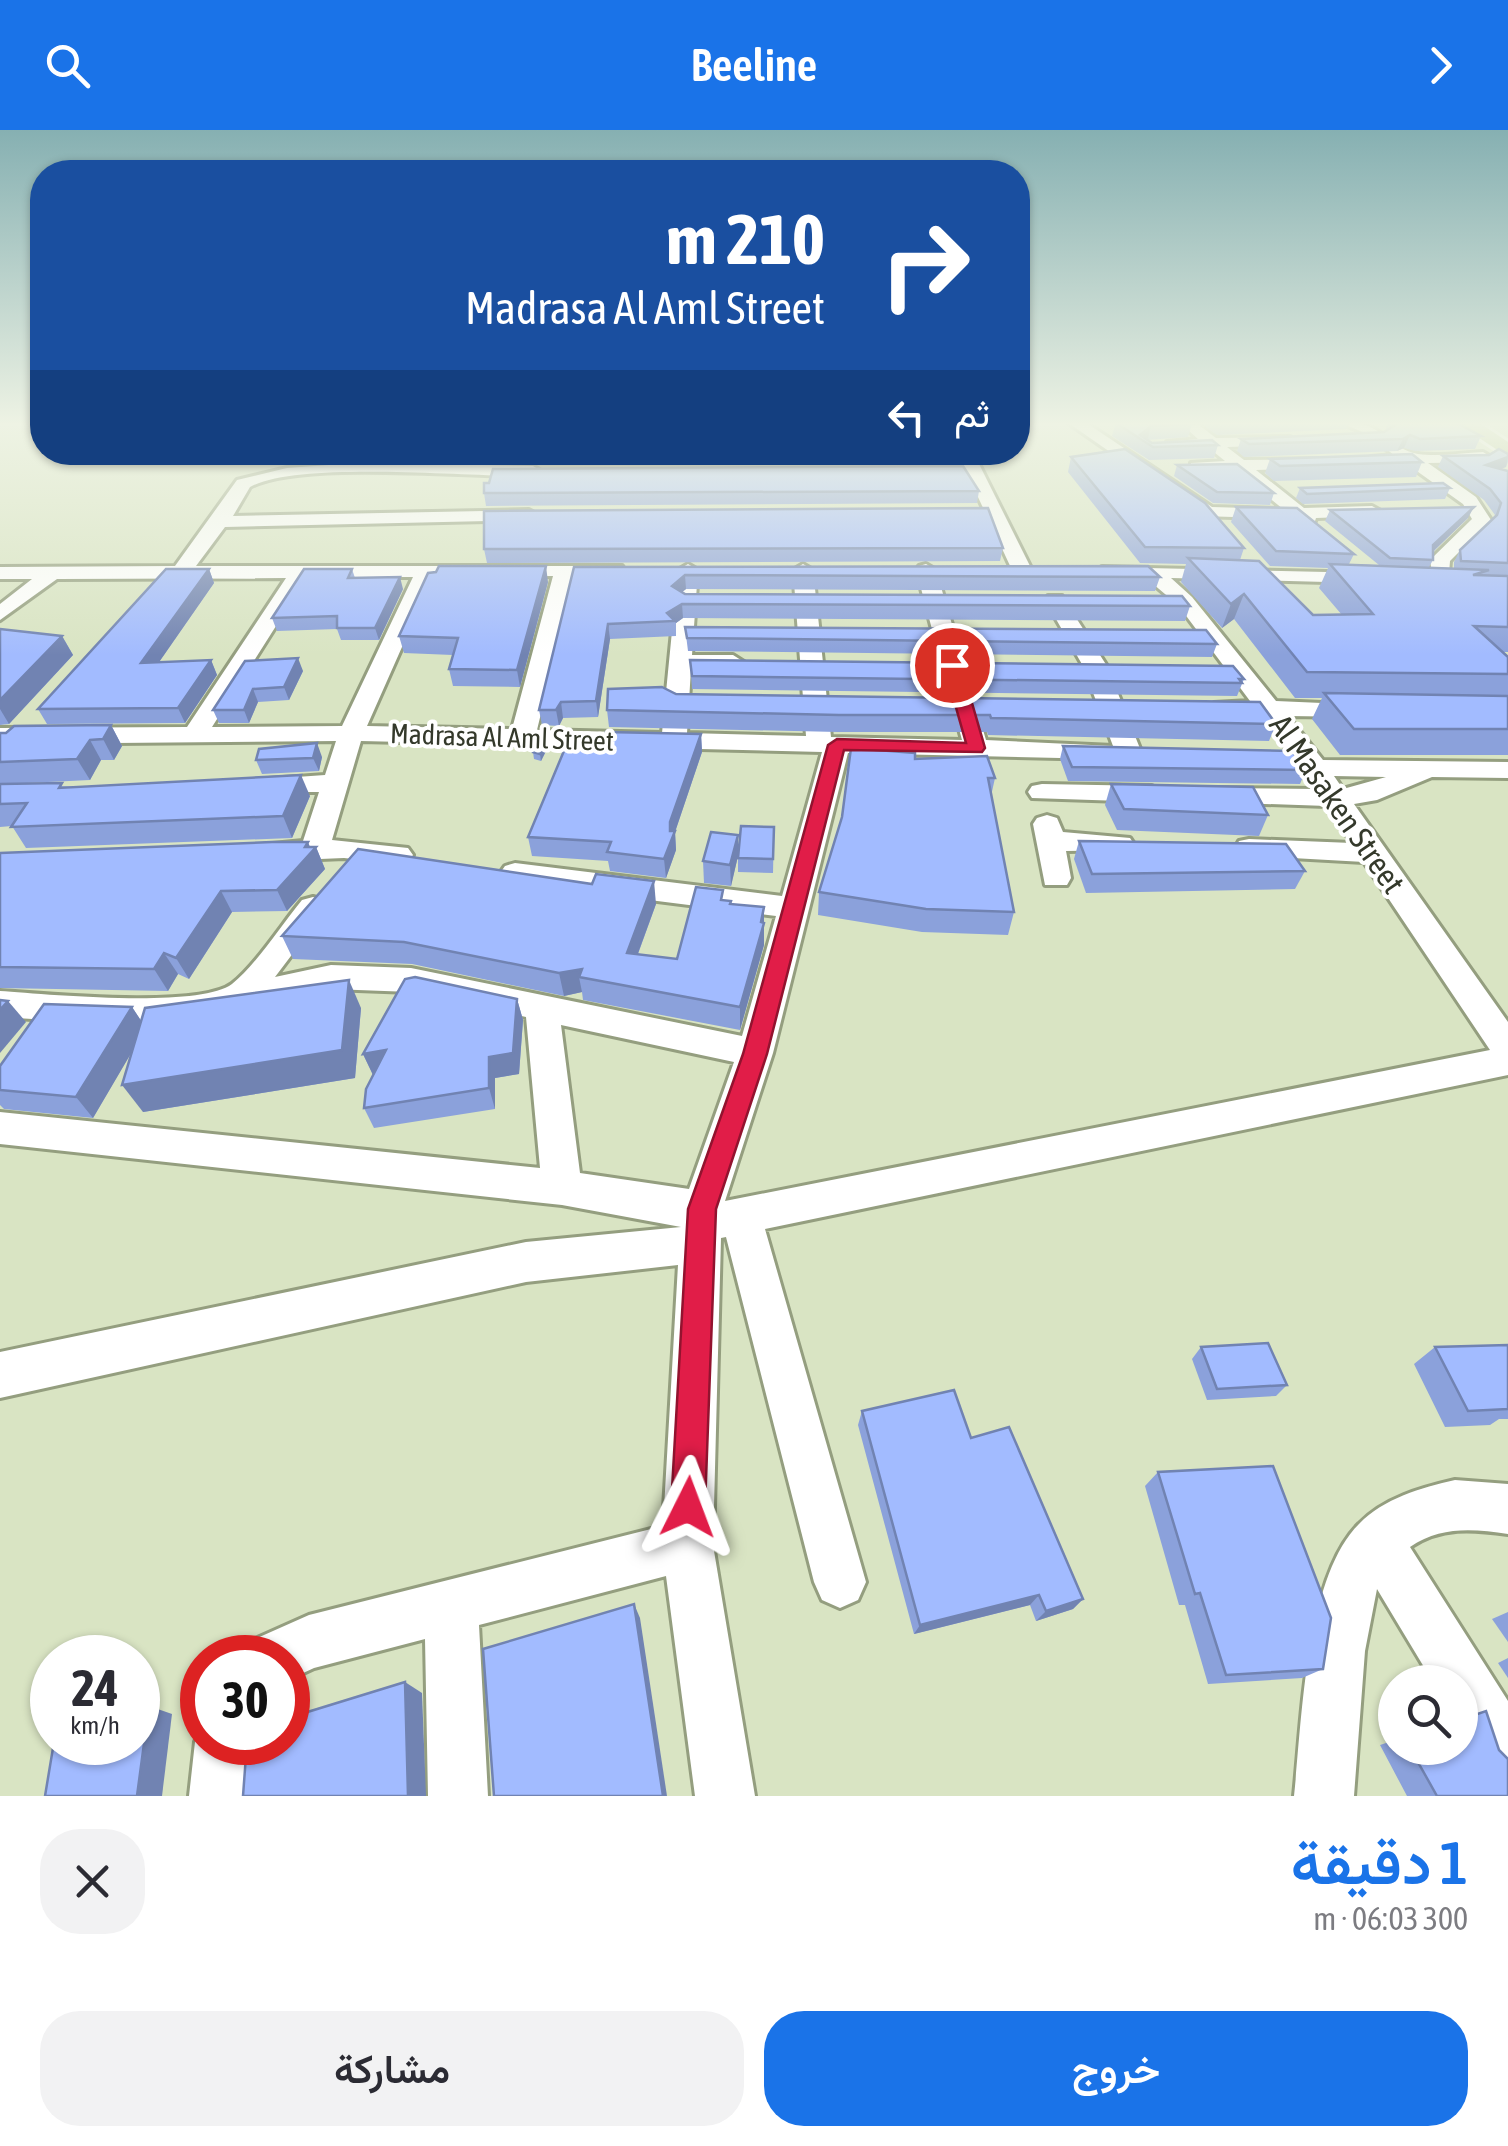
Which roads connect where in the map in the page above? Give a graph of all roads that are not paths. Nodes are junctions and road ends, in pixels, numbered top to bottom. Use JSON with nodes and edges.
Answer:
{"nodes":[{"id":1,"x":233,"y":500,"type":"edge"},
{"id":2,"x":387,"y":500,"type":"edge"},
{"id":3,"x":427,"y":500,"type":"edge"},
{"id":4,"x":461,"y":500,"type":"edge"},
{"id":5,"x":979,"y":500,"type":"edge"},
{"id":6,"x":1191,"y":500,"type":"edge"},
{"id":7,"x":1291,"y":500,"type":"edge"},
{"id":8,"x":1466,"y":500,"type":"edge"},
{"id":9,"x":1476,"y":508,"type":"junction"},
{"id":10,"x":1440,"y":509,"type":"edge"},
{"id":11,"x":1385,"y":511,"type":"edge"},
{"id":12,"x":1208,"y":512,"type":"junction"},
{"id":13,"x":544,"y":515,"type":"edge"},
{"id":14,"x":1309,"y":520,"type":"junction"},
{"id":15,"x":220,"y":522,"type":"junction"},
{"id":16,"x":1346,"y":552,"type":"edge"},
{"id":17,"x":397,"y":558,"type":"junction"},
{"id":18,"x":565,"y":570,"type":"junction"},
{"id":19,"x":802,"y":570,"type":"edge"},
{"id":20,"x":926,"y":570,"type":"edge"},
{"id":21,"x":1021,"y":570,"type":"edge"},
{"id":22,"x":426,"y":571,"type":"junction"},
{"id":23,"x":1095,"y":571,"type":"edge"},
{"id":24,"x":1150,"y":571,"type":"junction"},
{"id":25,"x":173,"y":572,"type":"junction"},
{"id":26,"x":300,"y":572,"type":"junction"},
{"id":27,"x":1260,"y":572,"type":"junction"},
{"id":28,"x":0,"y":573,"type":"edge"},
{"id":29,"x":52,"y":573,"type":"junction"},
{"id":30,"x":1446,"y":576,"type":"edge"},
{"id":31,"x":143,"y":599,"type":"edge"},
{"id":32,"x":1056,"y":600,"type":"edge"},
{"id":33,"x":1148,"y":601,"type":"edge"},
{"id":34,"x":1184,"y":601,"type":"junction"},
{"id":35,"x":0,"y":614,"type":"edge"},
{"id":36,"x":1170,"y":632,"type":"edge"},
{"id":37,"x":1209,"y":632,"type":"junction"},
{"id":38,"x":680,"y":662,"type":"junction"},
{"id":39,"x":756,"y":662,"type":"edge"},
{"id":40,"x":1060,"y":666,"type":"edge"},
{"id":41,"x":1104,"y":666,"type":"junction"},
{"id":42,"x":1202,"y":668,"type":"edge"},
{"id":43,"x":1238,"y":668,"type":"junction"},
{"id":44,"x":1190,"y":707,"type":"edge"},
{"id":45,"x":44,"y":708,"type":"edge"},
{"id":46,"x":1269,"y":708,"type":"junction"},
{"id":47,"x":1388,"y":710,"type":"edge"},
{"id":48,"x":196,"y":732,"type":"junction"},
{"id":49,"x":351,"y":732,"type":"junction"},
{"id":50,"x":9,"y":736,"type":"edge"},
{"id":51,"x":523,"y":737,"type":"junction"},
{"id":52,"x":674,"y":742,"type":"junction"},
{"id":53,"x":828,"y":745,"type":"junction"},
{"id":54,"x":976,"y":748,"type":"junction"},
{"id":55,"x":1035,"y":750,"type":"junction"},
{"id":56,"x":1264,"y":753,"type":"edge"},
{"id":57,"x":0,"y":756,"type":"edge"},
{"id":58,"x":1309,"y":761,"type":"junction"},
{"id":59,"x":1431,"y":768,"type":"junction"},
{"id":60,"x":1508,"y":770,"type":"edge"},
{"id":61,"x":337,"y":783,"type":"junction"},
{"id":62,"x":238,"y":786,"type":"edge"},
{"id":63,"x":1042,"y":792,"type":"junction"},
{"id":64,"x":1335,"y":798,"type":"junction"},
{"id":65,"x":1050,"y":841,"type":"junction"},
{"id":66,"x":1144,"y":844,"type":"edge"},
{"id":67,"x":1220,"y":847,"type":"edge"},
{"id":68,"x":315,"y":850,"type":"junction"},
{"id":69,"x":362,"y":851,"type":"junction"},
{"id":70,"x":1372,"y":852,"type":"junction"},
{"id":71,"x":243,"y":853,"type":"edge"},
{"id":72,"x":436,"y":861,"type":"edge"},
{"id":73,"x":488,"y":869,"type":"edge"},
{"id":74,"x":1056,"y":878,"type":"dead end"},
{"id":75,"x":794,"y":908,"type":"junction"},
{"id":76,"x":240,"y":997,"type":"junction"},
{"id":77,"x":0,"y":1004,"type":"edge"},
{"id":78,"x":542,"y":1006,"type":"junction"},
{"id":79,"x":1508,"y":1050,"type":"edge"},
{"id":80,"x":755,"y":1054,"type":"junction"},
{"id":81,"x":1508,"y":1060,"type":"edge"},
{"id":82,"x":0,"y":1128,"type":"edge"},
{"id":83,"x":562,"y":1188,"type":"junction"},
{"id":84,"x":711,"y":1223,"type":"junction"},
{"id":85,"x":0,"y":1376,"type":"edge"},
{"id":86,"x":1508,"y":1509,"type":"edge"},
{"id":87,"x":1377,"y":1541,"type":"junction"},
{"id":88,"x":686,"y":1545,"type":"junction"},
{"id":89,"x":840,"y":1582,"type":"dead end"},
{"id":90,"x":452,"y":1606,"type":"junction"},
{"id":91,"x":310,"y":1642,"type":"edge"},
{"id":92,"x":1508,"y":1754,"type":"edge"},
{"id":93,"x":222,"y":1765,"type":"edge"},
{"id":94,"x":219,"y":1796,"type":"edge"},
{"id":95,"x":458,"y":1796,"type":"edge"},
{"id":96,"x":725,"y":1796,"type":"edge"},
{"id":97,"x":1324,"y":1796,"type":"edge"}],
"edges":[{"from":1,"to":15,"type":"street"},
{"from":2,"to":15,"type":"street"},
{"from":3,"to":17,"type":"street"},
{"from":4,"to":13,"type":"street"},
{"from":5,"to":21,"type":"street"},
{"from":6,"to":12,"type":"street"},
{"from":7,"to":14,"type":"street"},
{"from":8,"to":9,"type":"street"},
{"from":9,"to":10,"type":"street"},
{"from":9,"to":30,"type":"street"},
{"from":11,"to":14,"type":"street"},
{"from":12,"to":14,"type":"street"},
{"from":12,"to":27,"type":"street"},
{"from":15,"to":25,"type":"street"},
{"from":16,"to":27,"type":"street"},
{"from":17,"to":22,"type":"street"},
{"from":17,"to":26,"type":"street"},
{"from":18,"to":22,"type":"street"},
{"from":18,"to":38,"type":"street"},
{"from":18,"to":51,"type":"street"},
{"from":19,"to":53,"type":"street"},
{"from":20,"to":54,"type":"street"},
{"from":22,"to":49,"type":"street"},
{"from":23,"to":24,"type":"street"},
{"from":24,"to":27,"type":"street"},
{"from":24,"to":34,"type":"street","name":"Al Masaken Street"},
{"from":25,"to":26,"type":"street"},
{"from":25,"to":29,"type":"street"},
{"from":25,"to":31,"type":"street"},
{"from":26,"to":48,"type":"street"},
{"from":28,"to":29,"type":"street"},
{"from":29,"to":35,"type":"street"},
{"from":32,"to":41,"type":"street"},
{"from":33,"to":34,"type":"street"},
{"from":34,"to":37,"type":"street","name":"Al Masaken Street"},
{"from":36,"to":37,"type":"street"},
{"from":37,"to":43,"type":"street","name":"Al Masaken Street"},
{"from":38,"to":39,"type":"street"},
{"from":38,"to":52,"type":"street"},
{"from":40,"to":41,"type":"street"},
{"from":41,"to":55,"type":"street","name":"Madrasa Al Aml Street"},
{"from":42,"to":43,"type":"street"},
{"from":43,"to":46,"type":"street","name":"Al Masaken Street"},
{"from":44,"to":46,"type":"street"},
{"from":45,"to":50,"type":"street"},
{"from":46,"to":47,"type":"street"},
{"from":46,"to":58,"type":"street","name":"Al Masaken Street"},
{"from":48,"to":49,"type":"street","name":"Madrasa Al Aml Street"},
{"from":48,"to":50,"type":"street","name":"Madrasa Al Aml Street"},
{"from":49,"to":51,"type":"street","name":"Madrasa Al Aml Street"},
{"from":49,"to":61,"type":"street"},
{"from":50,"to":57,"type":"street"},
{"from":51,"to":52,"type":"street","name":"Madrasa Al Aml Street"},
{"from":52,"to":53,"type":"street","name":"Madrasa Al Aml Street"},
{"from":53,"to":54,"type":"street","name":"Madrasa Al Aml Street"},
{"from":53,"to":75,"type":"street"},
{"from":54,"to":55,"type":"street","name":"Madrasa Al Aml Street"},
{"from":55,"to":63,"type":"street"},
{"from":56,"to":58,"type":"street"},
{"from":58,"to":59,"type":"street"},
{"from":58,"to":64,"type":"street","name":"Al Masaken Street"},
{"from":59,"to":60,"type":"street"},
{"from":59,"to":64,"type":"street"},
{"from":61,"to":62,"type":"street"},
{"from":61,"to":68,"type":"street"},
{"from":63,"to":64,"type":"street"},
{"from":63,"to":65,"type":"street"},
{"from":64,"to":70,"type":"street","name":"Al Masaken Street"},
{"from":65,"to":66,"type":"street"},
{"from":65,"to":74,"type":"street"},
{"from":67,"to":70,"type":"street"},
{"from":68,"to":69,"type":"street"},
{"from":68,"to":71,"type":"street"},
{"from":69,"to":72,"type":"street"},
{"from":69,"to":76,"type":"street"},
{"from":70,"to":79,"type":"street","name":"Al Masaken Street"},
{"from":73,"to":75,"type":"street"},
{"from":75,"to":80,"type":"street"},
{"from":76,"to":77,"type":"street"},
{"from":76,"to":78,"type":"street"},
{"from":78,"to":80,"type":"street"},
{"from":78,"to":83,"type":"street"},
{"from":80,"to":84,"type":"street"},
{"from":81,"to":84,"type":"street"},
{"from":82,"to":83,"type":"street"},
{"from":83,"to":84,"type":"street"},
{"from":84,"to":85,"type":"street"},
{"from":84,"to":88,"type":"street"},
{"from":84,"to":89,"type":"street"},
{"from":86,"to":87,"type":"street"},
{"from":87,"to":92,"type":"street"},
{"from":87,"to":97,"type":"street"},
{"from":88,"to":90,"type":"street"},
{"from":88,"to":96,"type":"street"},
{"from":90,"to":91,"type":"street"},
{"from":90,"to":95,"type":"street"},
{"from":93,"to":94,"type":"street"}]}
